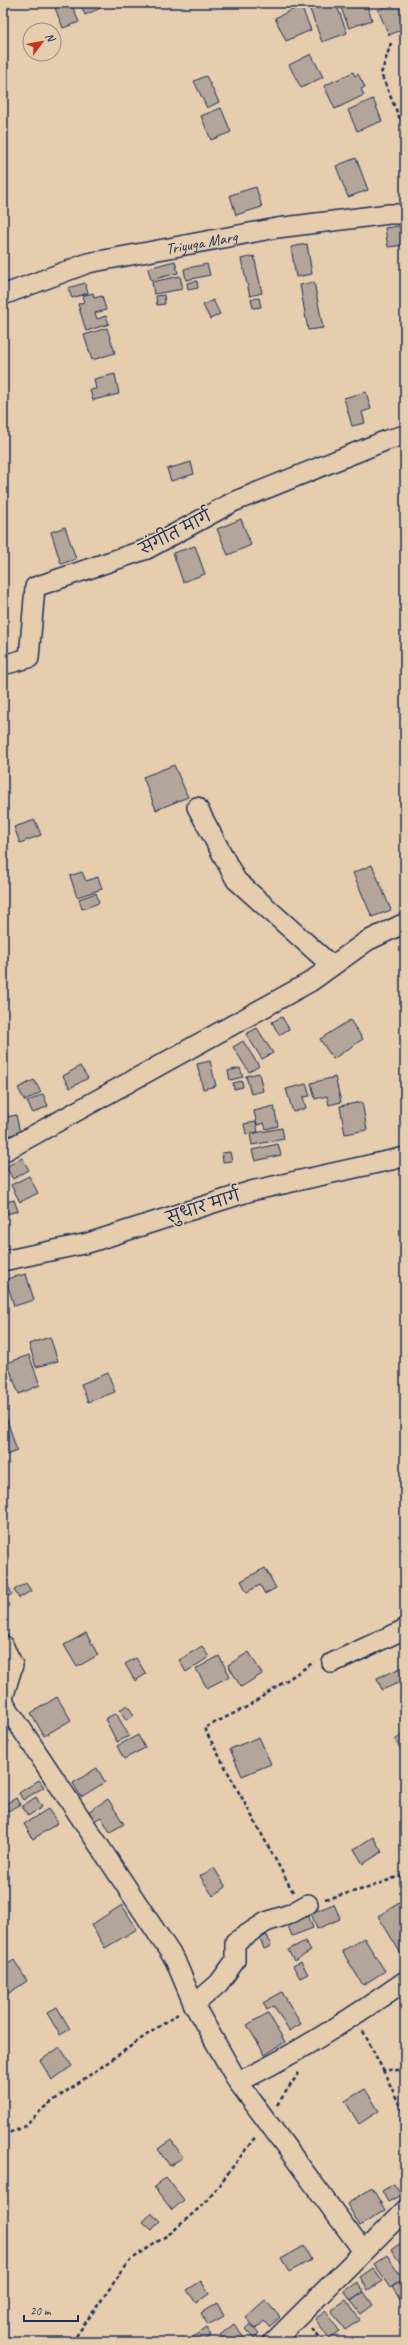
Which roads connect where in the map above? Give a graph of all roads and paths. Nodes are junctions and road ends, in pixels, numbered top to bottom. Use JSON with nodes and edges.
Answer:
{"nodes":[{"id":1,"x":392,"y":43,"type":"dead end"},
{"id":2,"x":405,"y":131,"type":"edge"},
{"id":3,"x":405,"y":214,"type":"edge"},
{"id":4,"x":3,"y":295,"type":"edge"},
{"id":5,"x":405,"y":435,"type":"edge"},
{"id":6,"x":3,"y":665,"type":"edge"},
{"id":7,"x":197,"y":807,"type":"dead end"},
{"id":8,"x":405,"y":922,"type":"edge"},
{"id":9,"x":332,"y":966,"type":"junction"},
{"id":10,"x":3,"y":1152,"type":"edge"},
{"id":11,"x":405,"y":1157,"type":"edge"},
{"id":12,"x":3,"y":1261,"type":"edge"},
{"id":13,"x":405,"y":1629,"type":"edge"},
{"id":14,"x":3,"y":1645,"type":"edge"},
{"id":15,"x":332,"y":1663,"type":"joint"},
{"id":16,"x":3,"y":1698,"type":"edge"},
{"id":17,"x":3,"y":1701,"type":"edge"},
{"id":18,"x":405,"y":1874,"type":"edge"},
{"id":19,"x":308,"y":1904,"type":"junction"},
{"id":20,"x":405,"y":1981,"type":"edge"},
{"id":21,"x":194,"y":2005,"type":"junction"},
{"id":22,"x":356,"y":2016,"type":"junction"},
{"id":23,"x":301,"y":2069,"type":"dead end"},
{"id":24,"x":383,"y":2070,"type":"junction"},
{"id":25,"x":405,"y":2070,"type":"edge"},
{"id":26,"x":238,"y":2082,"type":"junction"},
{"id":27,"x":405,"y":2116,"type":"edge"},
{"id":28,"x":267,"y":2121,"type":"junction"},
{"id":29,"x":3,"y":2135,"type":"edge"},
{"id":30,"x":405,"y":2210,"type":"edge"},
{"id":31,"x":363,"y":2251,"type":"junction"},
{"id":32,"x":72,"y":2342,"type":"edge"},
{"id":33,"x":274,"y":2342,"type":"edge"}],
"edges":[{"from":1,"to":2,"type":"path"},
{"from":3,"to":4,"type":"street","name":"Triyuga Marg"},
{"from":5,"to":6,"type":"street","name":"संगीत मार्ग"},
{"from":7,"to":9,"type":"street"},
{"from":8,"to":9,"type":"street"},
{"from":9,"to":10,"type":"street"},
{"from":11,"to":12,"type":"street","name":"सुधार मार्ग"},
{"from":13,"to":15,"type":"street"},
{"from":14,"to":16,"type":"street"},
{"from":15,"to":19,"type":"path"},
{"from":17,"to":21,"type":"street"},
{"from":18,"to":19,"type":"path"},
{"from":19,"to":21,"type":"street"},
{"from":20,"to":22,"type":"street"},
{"from":21,"to":26,"type":"street"},
{"from":21,"to":29,"type":"path"},
{"from":22,"to":24,"type":"path"},
{"from":22,"to":26,"type":"street"},
{"from":23,"to":28,"type":"path"},
{"from":24,"to":25,"type":"path"},
{"from":24,"to":27,"type":"path"},
{"from":26,"to":28,"type":"street"},
{"from":28,"to":31,"type":"street"},
{"from":28,"to":32,"type":"path"},
{"from":30,"to":31,"type":"street"},
{"from":31,"to":33,"type":"street"}]}
